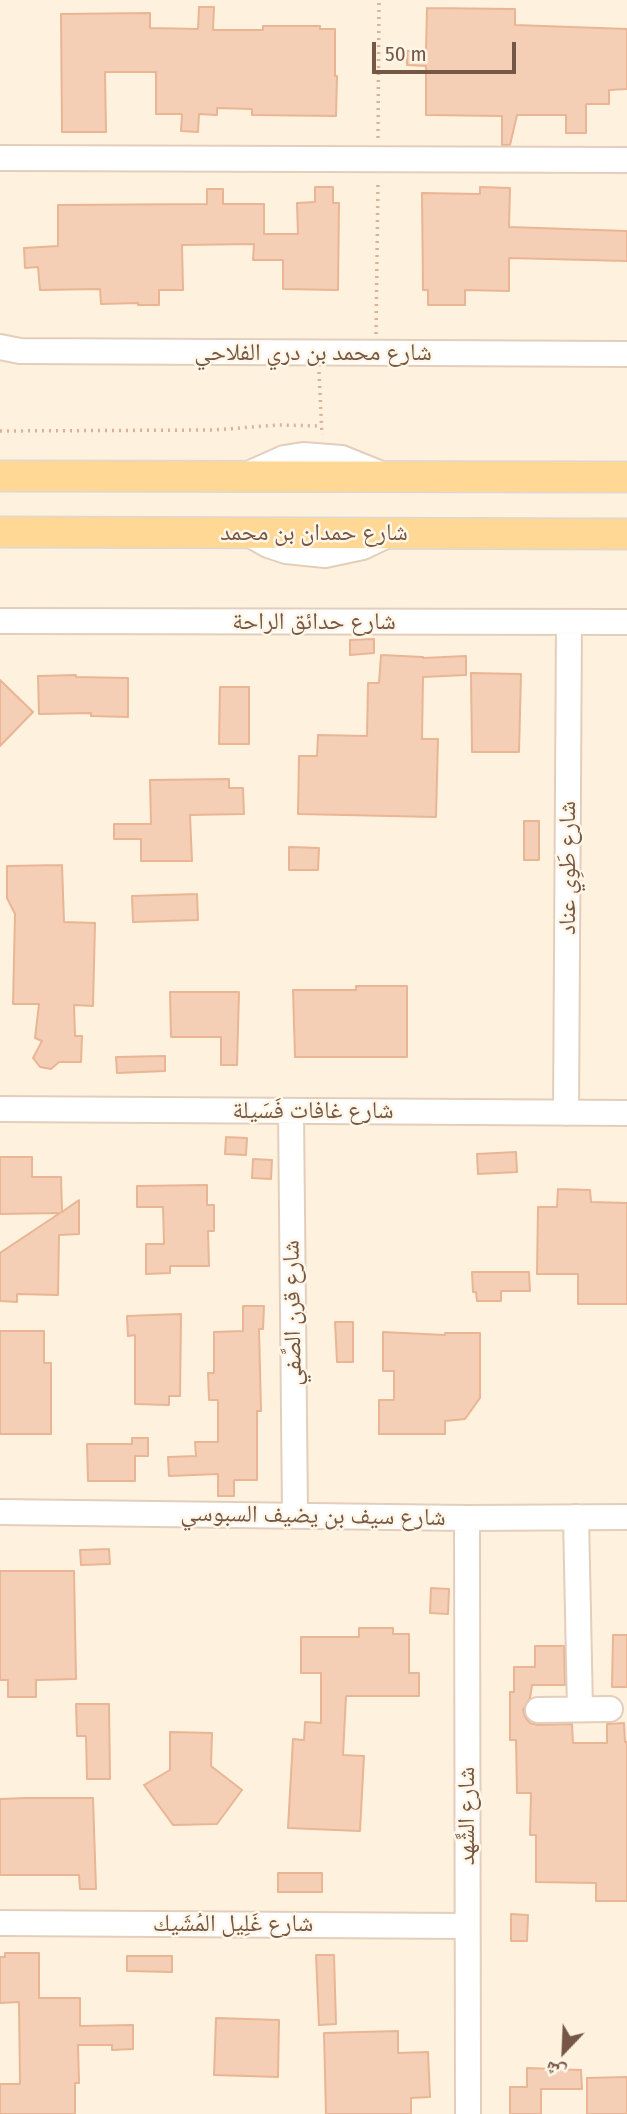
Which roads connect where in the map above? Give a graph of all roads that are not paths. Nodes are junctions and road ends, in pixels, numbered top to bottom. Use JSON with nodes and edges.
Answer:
{"nodes":[{"id":1,"x":0,"y":158,"type":"edge"},
{"id":2,"x":627,"y":160,"type":"edge"},
{"id":3,"x":0,"y":347,"type":"edge"},
{"id":4,"x":627,"y":354,"type":"edge"},
{"id":5,"x":0,"y":476,"type":"edge"},
{"id":6,"x":243,"y":476,"type":"junction"},
{"id":7,"x":388,"y":477,"type":"junction"},
{"id":8,"x":627,"y":477,"type":"edge"},
{"id":9,"x":0,"y":532,"type":"edge"},
{"id":10,"x":627,"y":534,"type":"edge"},
{"id":11,"x":0,"y":621,"type":"edge"},
{"id":12,"x":627,"y":622,"type":"edge"},
{"id":13,"x":569,"y":623,"type":"junction"},
{"id":14,"x":0,"y":1109,"type":"edge"},
{"id":15,"x":291,"y":1111,"type":"junction"},
{"id":16,"x":566,"y":1113,"type":"junction"},
{"id":17,"x":627,"y":1114,"type":"edge"},
{"id":18,"x":0,"y":1512,"type":"edge"},
{"id":19,"x":295,"y":1515,"type":"junction"},
{"id":20,"x":576,"y":1517,"type":"junction"},
{"id":21,"x":627,"y":1517,"type":"edge"},
{"id":22,"x":467,"y":1518,"type":"junction"},
{"id":23,"x":610,"y":1709,"type":"dead end"},
{"id":24,"x":538,"y":1710,"type":"dead end"},
{"id":25,"x":580,"y":1710,"type":"junction"},
{"id":26,"x":0,"y":1923,"type":"edge"},
{"id":27,"x":467,"y":1926,"type":"junction"},
{"id":28,"x":468,"y":2114,"type":"edge"}],
"edges":[{"from":1,"to":2,"type":"street"},
{"from":3,"to":4,"type":"street","name":"شارع محمد بن دري الفلاحي"},
{"from":5,"to":6,"type":"main road"},
{"from":6,"to":7,"type":"main road"},
{"from":6,"to":7,"type":"street"},
{"from":7,"to":8,"type":"main road"},
{"from":9,"to":10,"type":"main road","name":"شارع حمدان بن محمد"},
{"from":11,"to":13,"type":"street","name":"شارع حدائق الراحة"},
{"from":12,"to":13,"type":"street","name":"شارع حدائق الراحة"},
{"from":13,"to":16,"type":"street","name":"شارع طَوِي عناد"},
{"from":14,"to":15,"type":"street","name":"شارع غافات فَسَيلة"},
{"from":15,"to":16,"type":"street","name":"شارع غافات فَسَيلة"},
{"from":15,"to":19,"type":"street","name":"شارع قرن الصَّفي"},
{"from":16,"to":17,"type":"street","name":"شارع غافات فَسَيلة"},
{"from":18,"to":19,"type":"street","name":"شارع سيف بن يضيف السبوسي"},
{"from":19,"to":22,"type":"street","name":"شارع سيف بن يضيف السبوسي"},
{"from":20,"to":21,"type":"street","name":"شارع سيف بن يضيف السبوسي"},
{"from":20,"to":22,"type":"street","name":"شارع سيف بن يضيف السبوسي"},
{"from":20,"to":25,"type":"street"},
{"from":22,"to":27,"type":"street","name":"شارع الشَّهد"},
{"from":23,"to":25,"type":"street"},
{"from":24,"to":25,"type":"street"},
{"from":26,"to":27,"type":"street","name":"شارع غَلِيل المُشَيك"},
{"from":27,"to":28,"type":"street","name":"شارع الشَّهد"}]}
